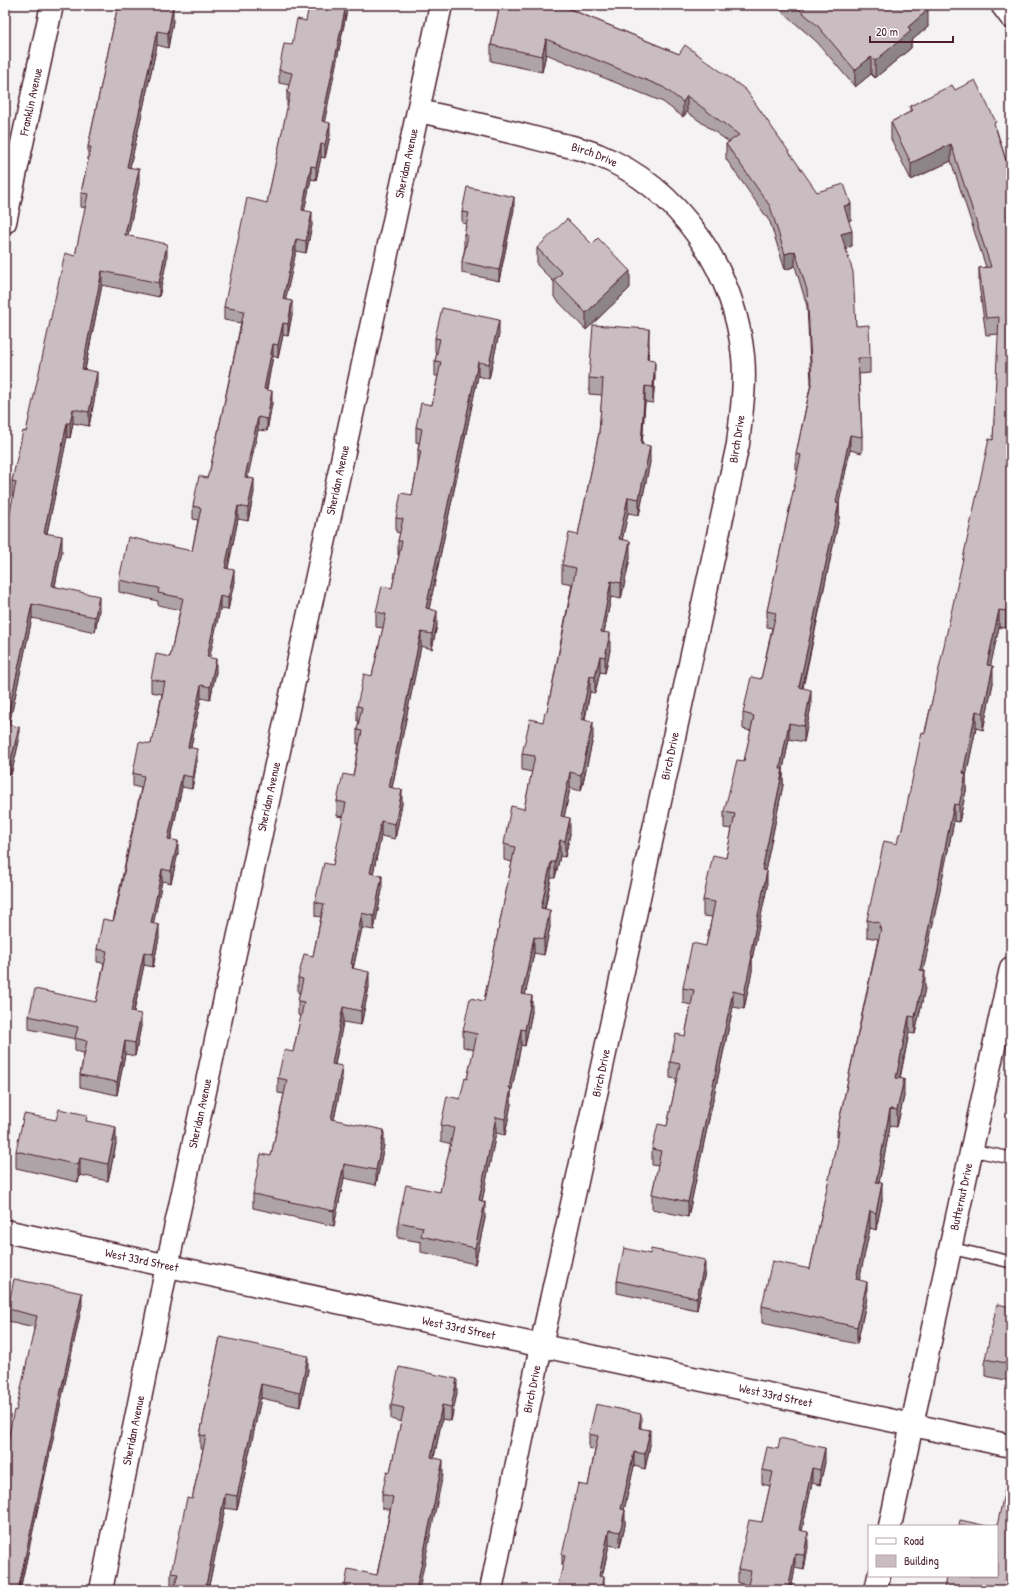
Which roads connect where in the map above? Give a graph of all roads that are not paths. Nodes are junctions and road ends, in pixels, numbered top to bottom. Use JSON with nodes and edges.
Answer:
{"nodes":[{"id":1,"x":52,"y":5,"type":"edge"},
{"id":2,"x":441,"y":5,"type":"edge"},
{"id":3,"x":1002,"y":5,"type":"edge"},
{"id":4,"x":1011,"y":17,"type":"edge"},
{"id":5,"x":419,"y":110,"type":"junction"},
{"id":6,"x":5,"y":222,"type":"edge"},
{"id":7,"x":1011,"y":968,"type":"edge"},
{"id":8,"x":971,"y":1150,"type":"junction"},
{"id":9,"x":1011,"y":1158,"type":"edge"},
{"id":10,"x":5,"y":1231,"type":"edge"},
{"id":11,"x":950,"y":1248,"type":"junction"},
{"id":12,"x":1011,"y":1262,"type":"edge"},
{"id":13,"x":167,"y":1266,"type":"junction"},
{"id":14,"x":541,"y":1346,"type":"junction"},
{"id":15,"x":912,"y":1425,"type":"junction"},
{"id":16,"x":1011,"y":1446,"type":"edge"},
{"id":17,"x":890,"y":1525,"type":"edge"},
{"id":18,"x":879,"y":1577,"type":"edge"},
{"id":19,"x":101,"y":1590,"type":"edge"},
{"id":20,"x":491,"y":1590,"type":"edge"},
{"id":21,"x":876,"y":1590,"type":"edge"}],
"edges":[{"from":1,"to":6,"type":"street","name":"Franklin Avenue"},
{"from":2,"to":5,"type":"street","name":"Sheridan Avenue"},
{"from":3,"to":4,"type":"street"},
{"from":5,"to":13,"type":"street","name":"Sheridan Avenue"},
{"from":5,"to":14,"type":"street","name":"Birch Drive"},
{"from":7,"to":8,"type":"street","name":"Butternut Drive"},
{"from":8,"to":9,"type":"lane"},
{"from":8,"to":11,"type":"street","name":"Butternut Drive"},
{"from":10,"to":13,"type":"street","name":"West 33rd Street"},
{"from":11,"to":12,"type":"lane"},
{"from":11,"to":15,"type":"street","name":"Butternut Drive"},
{"from":13,"to":14,"type":"street","name":"West 33rd Street"},
{"from":13,"to":19,"type":"street","name":"Sheridan Avenue"},
{"from":14,"to":15,"type":"street","name":"West 33rd Street"},
{"from":14,"to":20,"type":"street","name":"Birch Drive"},
{"from":15,"to":16,"type":"street"},
{"from":15,"to":17,"type":"street","name":"Butternut Drive"},
{"from":18,"to":21,"type":"street"}]}
